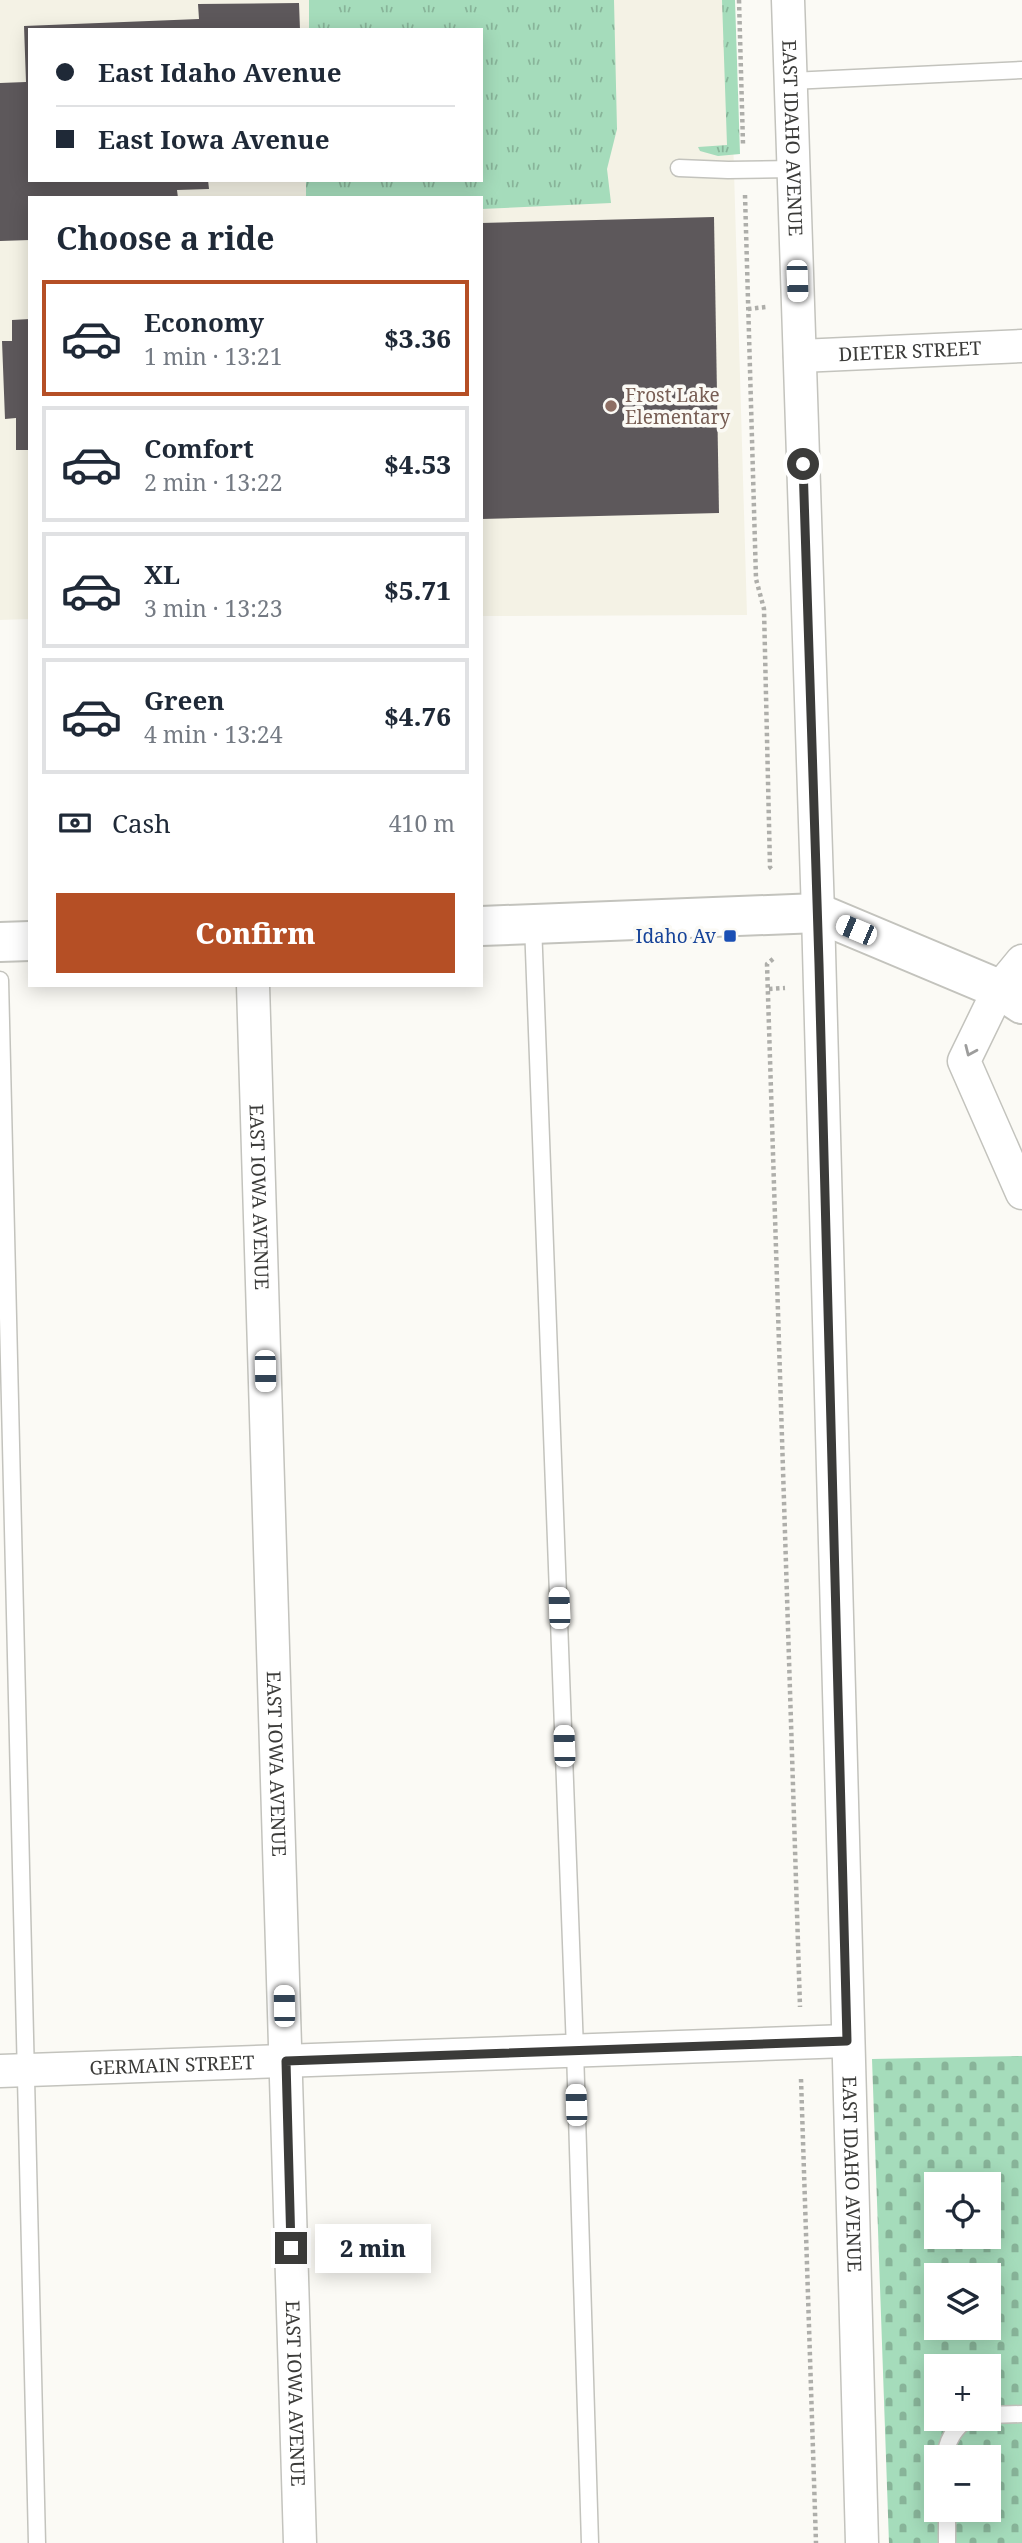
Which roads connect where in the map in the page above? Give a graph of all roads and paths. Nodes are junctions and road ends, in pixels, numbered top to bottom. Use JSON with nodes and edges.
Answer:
{"nodes":[{"id":1,"x":739,"y":0,"type":"edge"},
{"id":2,"x":788,"y":0,"type":"edge"},
{"id":3,"x":1022,"y":70,"type":"edge"},
{"id":4,"x":791,"y":81,"type":"junction"},
{"id":5,"x":679,"y":168,"type":"dead end"},
{"id":6,"x":794,"y":169,"type":"junction"},
{"id":7,"x":744,"y":170,"type":"junction"},
{"id":8,"x":1022,"y":346,"type":"edge"},
{"id":9,"x":800,"y":356,"type":"junction"},
{"id":10,"x":774,"y":870,"type":"dead end"},
{"id":11,"x":818,"y":914,"type":"junction"},
{"id":12,"x":533,"y":924,"type":"junction"},
{"id":13,"x":483,"y":926,"type":"edge"},
{"id":14,"x":0,"y":942,"type":"edge"},
{"id":15,"x":28,"y":942,"type":"edge"},
{"id":16,"x":773,"y":959,"type":"dead end"},
{"id":17,"x":0,"y":980,"type":"edge"},
{"id":18,"x":1014,"y":985,"type":"edge"},
{"id":19,"x":253,"y":987,"type":"edge"},
{"id":20,"x":785,"y":988,"type":"dead end"},
{"id":21,"x":768,"y":989,"type":"junction"},
{"id":22,"x":1022,"y":1193,"type":"edge"},
{"id":23,"x":800,"y":2007,"type":"dead end"},
{"id":24,"x":847,"y":2041,"type":"junction"},
{"id":25,"x":575,"y":2050,"type":"junction"},
{"id":26,"x":286,"y":2061,"type":"junction"},
{"id":27,"x":14,"y":2070,"type":"edge"},
{"id":28,"x":801,"y":2079,"type":"dead end"},
{"id":29,"x":1022,"y":2414,"type":"edge"},
{"id":30,"x":1001,"y":2415,"type":"edge"},
{"id":31,"x":947,"y":2522,"type":"edge"},
{"id":32,"x":37,"y":2543,"type":"edge"},
{"id":33,"x":300,"y":2543,"type":"edge"},
{"id":34,"x":590,"y":2543,"type":"edge"},
{"id":35,"x":816,"y":2543,"type":"edge"},
{"id":36,"x":862,"y":2543,"type":"edge"},
{"id":37,"x":947,"y":2543,"type":"edge"}],
"edges":[{"from":1,"to":7,"type":"path"},
{"from":2,"to":4,"type":"street","name":"EAST IDAHO AVENUE"},
{"from":3,"to":4,"type":"lane"},
{"from":4,"to":6,"type":"street","name":"EAST IDAHO AVENUE"},
{"from":5,"to":7,"type":"lane"},
{"from":6,"to":7,"type":"lane"},
{"from":6,"to":9,"type":"street","name":"EAST IDAHO AVENUE"},
{"from":7,"to":10,"type":"path"},
{"from":8,"to":9,"type":"street","name":"DIETER STREET"},
{"from":9,"to":11,"type":"street","name":"EAST IDAHO AVENUE"},
{"from":11,"to":12,"type":"street"},
{"from":11,"to":18,"type":"street"},
{"from":11,"to":24,"type":"street","name":"EAST IDAHO AVENUE"},
{"from":12,"to":13,"type":"street"},
{"from":12,"to":25,"type":"lane"},
{"from":14,"to":15,"type":"street"},
{"from":16,"to":21,"type":"path"},
{"from":17,"to":27,"type":"lane"},
{"from":18,"to":22,"type":"street","one_way":true},
{"from":19,"to":26,"type":"street","name":"EAST IOWA AVENUE"},
{"from":20,"to":21,"type":"path"},
{"from":21,"to":23,"type":"path"},
{"from":24,"to":25,"type":"street","name":"GERMAIN STREET"},
{"from":24,"to":36,"type":"street","name":"EAST IDAHO AVENUE"},
{"from":25,"to":26,"type":"street","name":"GERMAIN STREET"},
{"from":25,"to":34,"type":"lane"},
{"from":26,"to":27,"type":"street","name":"GERMAIN STREET"},
{"from":26,"to":33,"type":"street","name":"EAST IOWA AVENUE"},
{"from":27,"to":32,"type":"lane"},
{"from":28,"to":35,"type":"path"},
{"from":29,"to":30,"type":"lane"},
{"from":31,"to":37,"type":"lane"}]}
